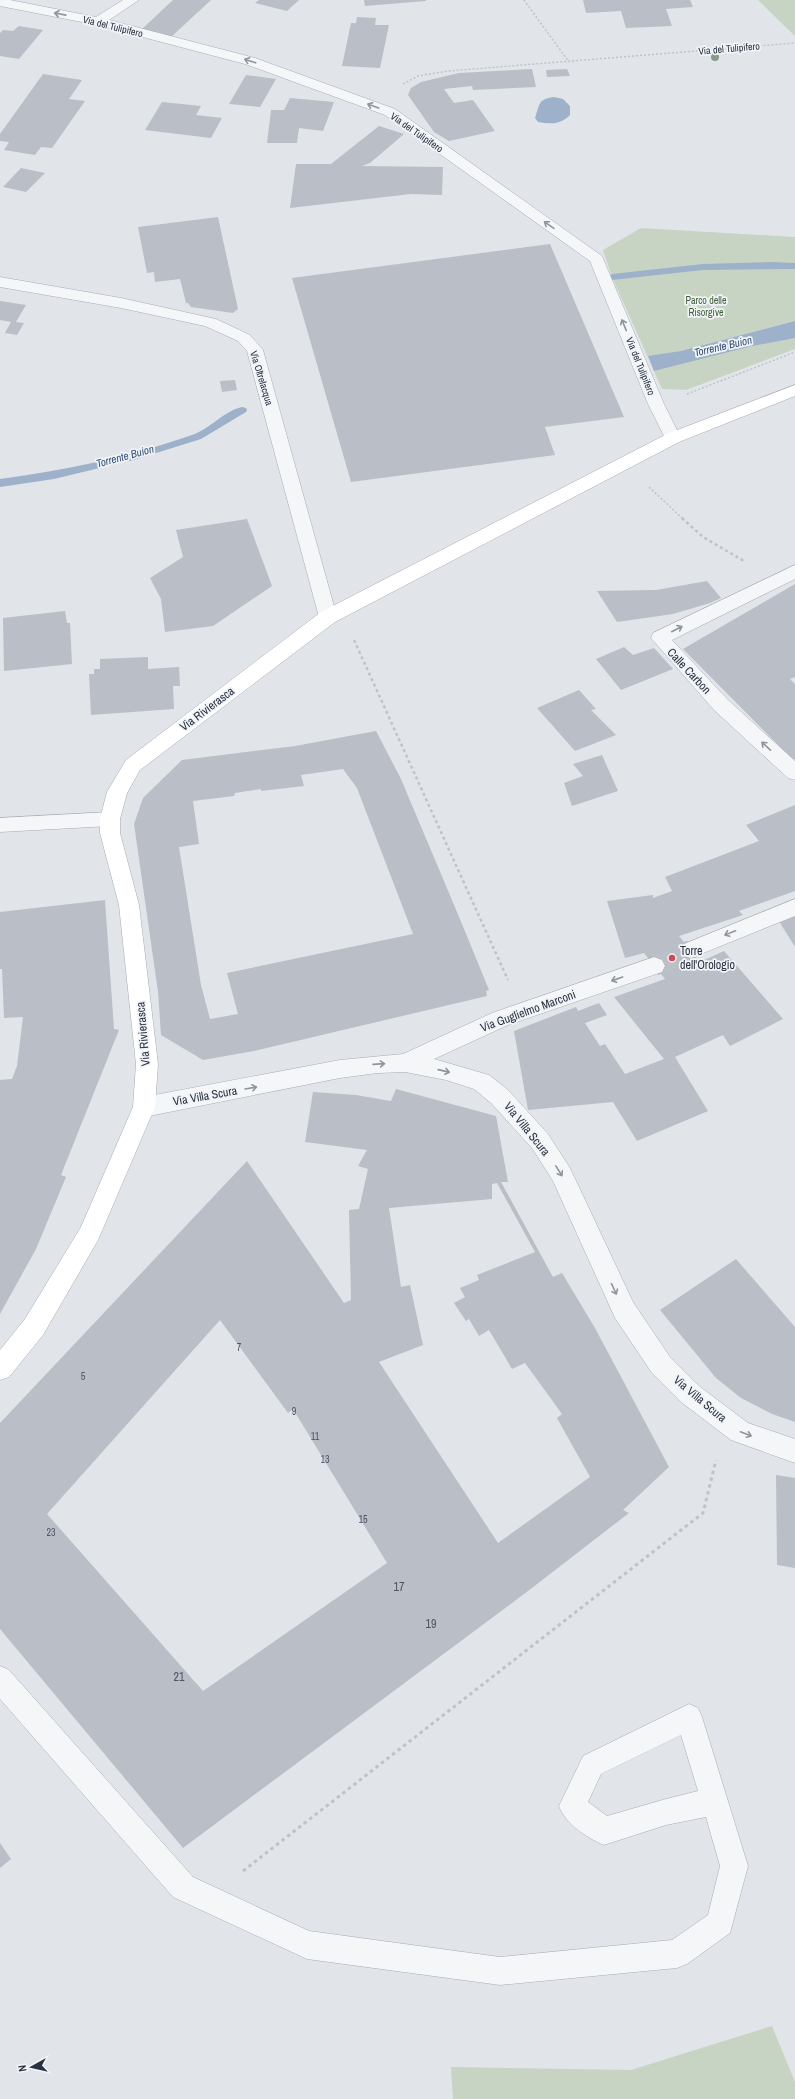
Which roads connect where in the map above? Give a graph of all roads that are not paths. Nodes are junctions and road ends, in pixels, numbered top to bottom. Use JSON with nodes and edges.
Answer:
{"nodes":[{"id":1,"x":132,"y":0,"type":"edge"},
{"id":2,"x":0,"y":2,"type":"edge"},
{"id":3,"x":98,"y":21,"type":"junction"},
{"id":4,"x":0,"y":282,"type":"edge"},
{"id":5,"x":795,"y":390,"type":"edge"},
{"id":6,"x":673,"y":438,"type":"junction"},
{"id":7,"x":795,"y":571,"type":"edge"},
{"id":8,"x":334,"y":614,"type":"junction"},
{"id":9,"x":795,"y":773,"type":"edge"},
{"id":10,"x":110,"y":819,"type":"junction"},
{"id":11,"x":0,"y":825,"type":"edge"},
{"id":12,"x":795,"y":907,"type":"edge"},
{"id":13,"x":691,"y":950,"type":"tunnel mouth"},
{"id":14,"x":654,"y":966,"type":"tunnel mouth"},
{"id":15,"x":405,"y":1063,"type":"junction"},
{"id":16,"x":144,"y":1107,"type":"junction"},
{"id":17,"x":0,"y":1369,"type":"edge"},
{"id":18,"x":795,"y":1451,"type":"edge"},
{"id":19,"x":0,"y":1679,"type":"edge"},
{"id":20,"x":715,"y":1801,"type":"junction"}],
"edges":[{"from":1,"to":3,"type":"street"},
{"from":3,"to":2,"type":"street","name":"Via del Tulipifero","one_way":true},
{"from":6,"to":3,"type":"street","name":"Via del Tulipifero","one_way":true},
{"from":4,"to":8,"type":"street","name":"Via Oltrelacqua"},
{"from":5,"to":6,"type":"street","name":"Via Rivierasca"},
{"from":6,"to":8,"type":"street","name":"Via Rivierasca"},
{"from":9,"to":7,"type":"street","name":"Calle Carbon","one_way":true},
{"from":8,"to":10,"type":"street","name":"Via Rivierasca"},
{"from":10,"to":11,"type":"lane"},
{"from":10,"to":16,"type":"street","name":"Via Rivierasca"},
{"from":12,"to":13,"type":"street","one_way":true},
{"from":14,"to":15,"type":"street","name":"Via Guglielmo Marconi","one_way":true},
{"from":16,"to":15,"type":"street","name":"Via Villa Scura","one_way":true},
{"from":15,"to":18,"type":"street","name":"Via Villa Scura","one_way":true},
{"from":16,"to":17,"type":"street","name":"Via Rivierasca"},
{"from":19,"to":20,"type":"lane"},
{"from":20,"to":20,"type":"lane"}]}
